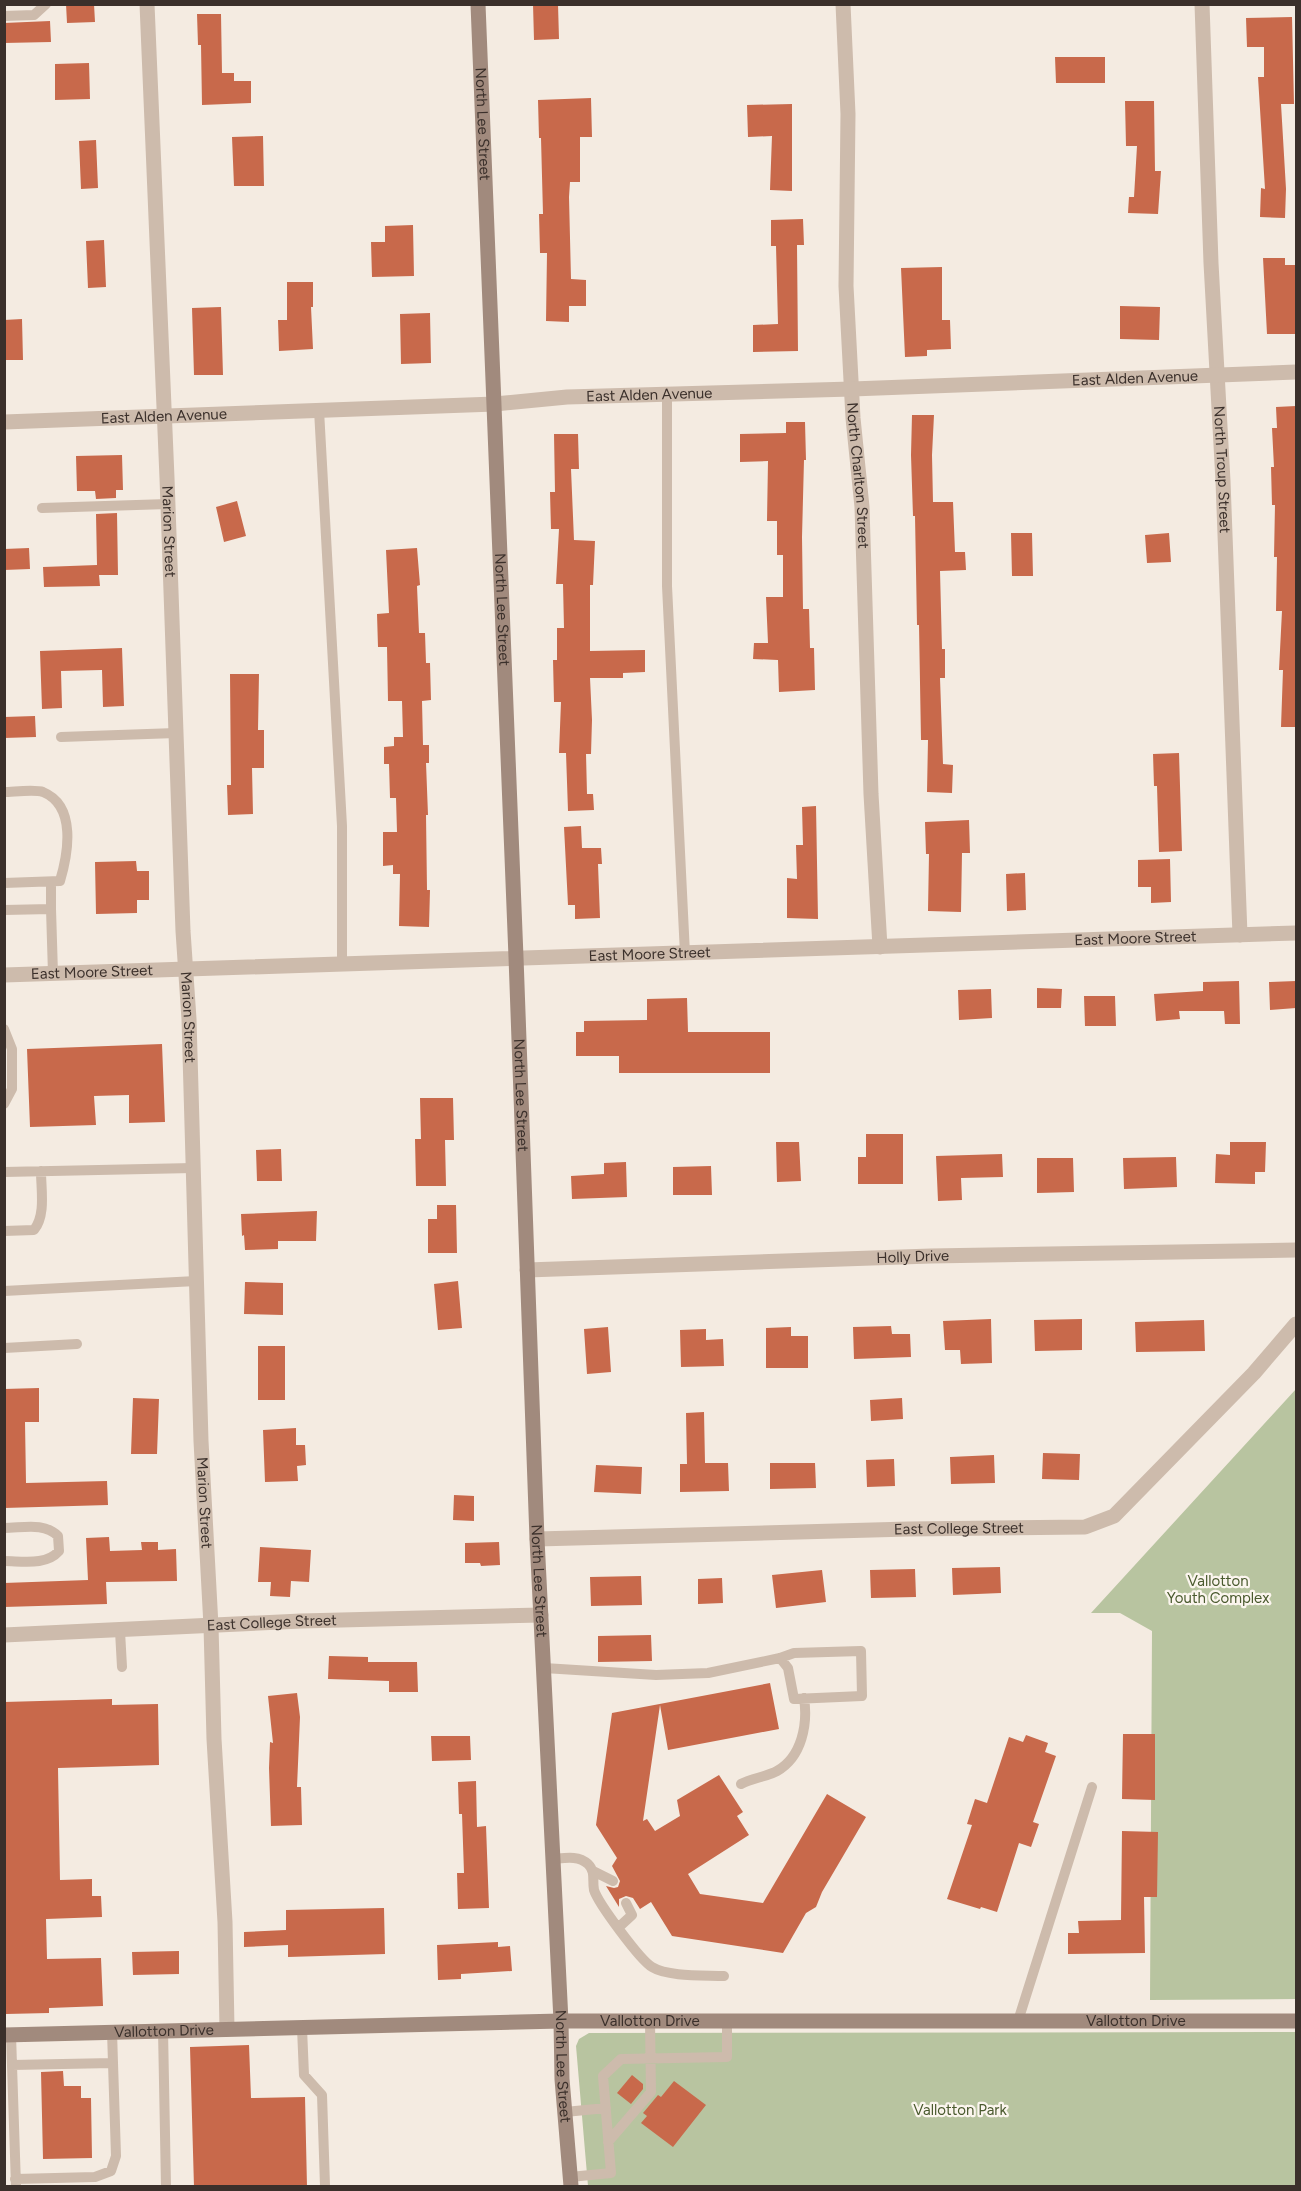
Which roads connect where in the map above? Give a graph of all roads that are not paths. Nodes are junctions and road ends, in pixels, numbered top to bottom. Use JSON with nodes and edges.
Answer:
{"nodes":[{"id":1,"x":46,"y":4,"type":"edge"},
{"id":2,"x":147,"y":4,"type":"edge"},
{"id":3,"x":478,"y":4,"type":"edge"},
{"id":4,"x":843,"y":4,"type":"edge"},
{"id":5,"x":1202,"y":4,"type":"edge"},
{"id":6,"x":4,"y":16,"type":"edge"},
{"id":7,"x":1296,"y":372,"type":"edge"},
{"id":8,"x":1217,"y":374,"type":"junction"},
{"id":9,"x":852,"y":389,"type":"junction"},
{"id":10,"x":667,"y":394,"type":"junction"},
{"id":11,"x":495,"y":404,"type":"junction"},
{"id":12,"x":319,"y":411,"type":"junction"},
{"id":13,"x":164,"y":418,"type":"junction"},
{"id":14,"x":4,"y":422,"type":"edge"},
{"id":15,"x":168,"y":504,"type":"junction"},
{"id":16,"x":42,"y":508,"type":"dead end"},
{"id":17,"x":176,"y":733,"type":"junction"},
{"id":18,"x":61,"y":737,"type":"dead end"},
{"id":19,"x":4,"y":792,"type":"edge"},
{"id":20,"x":51,"y":882,"type":"junction"},
{"id":21,"x":4,"y":883,"type":"edge"},
{"id":22,"x":51,"y":909,"type":"junction"},
{"id":23,"x":4,"y":910,"type":"edge"},
{"id":24,"x":1296,"y":933,"type":"edge"},
{"id":25,"x":1240,"y":935,"type":"junction"},
{"id":26,"x":880,"y":947,"type":"junction"},
{"id":27,"x":685,"y":954,"type":"junction"},
{"id":28,"x":516,"y":957,"type":"junction"},
{"id":29,"x":342,"y":964,"type":"junction"},
{"id":30,"x":186,"y":970,"type":"junction"},
{"id":31,"x":53,"y":974,"type":"junction"},
{"id":32,"x":4,"y":975,"type":"edge"},
{"id":33,"x":5,"y":1032,"type":"edge"},
{"id":34,"x":4,"y":1104,"type":"edge"},
{"id":35,"x":193,"y":1168,"type":"junction"},
{"id":36,"x":41,"y":1171,"type":"junction"},
{"id":37,"x":4,"y":1172,"type":"edge"},
{"id":38,"x":4,"y":1231,"type":"edge"},
{"id":39,"x":1296,"y":1250,"type":"edge"},
{"id":40,"x":527,"y":1270,"type":"junction"},
{"id":41,"x":196,"y":1281,"type":"junction"},
{"id":42,"x":4,"y":1292,"type":"edge"},
{"id":43,"x":1296,"y":1324,"type":"edge"},
{"id":44,"x":77,"y":1344,"type":"dead end"},
{"id":45,"x":4,"y":1348,"type":"edge"},
{"id":46,"x":4,"y":1528,"type":"edge"},
{"id":47,"x":537,"y":1539,"type":"junction"},
{"id":48,"x":4,"y":1561,"type":"edge"},
{"id":49,"x":541,"y":1615,"type":"junction"},
{"id":50,"x":211,"y":1626,"type":"junction"},
{"id":51,"x":120,"y":1631,"type":"junction"},
{"id":52,"x":4,"y":1635,"type":"edge"},
{"id":53,"x":780,"y":1658,"type":"junction"},
{"id":54,"x":122,"y":1667,"type":"dead end"},
{"id":55,"x":544,"y":1668,"type":"junction"},
{"id":56,"x":804,"y":1698,"type":"junction"},
{"id":57,"x":741,"y":1784,"type":"dead end"},
{"id":58,"x":1092,"y":1787,"type":"dead end"},
{"id":59,"x":553,"y":1859,"type":"junction"},
{"id":60,"x":593,"y":1871,"type":"junction"},
{"id":61,"x":613,"y":1881,"type":"dead end"},
{"id":62,"x":626,"y":1903,"type":"dead end"},
{"id":63,"x":619,"y":1928,"type":"junction"},
{"id":64,"x":724,"y":1976,"type":"dead end"},
{"id":65,"x":561,"y":2021,"type":"junction"},
{"id":66,"x":650,"y":2021,"type":"junction"},
{"id":67,"x":727,"y":2021,"type":"junction"},
{"id":68,"x":1018,"y":2021,"type":"junction"},
{"id":69,"x":1296,"y":2021,"type":"edge"},
{"id":70,"x":302,"y":2028,"type":"junction"},
{"id":71,"x":227,"y":2029,"type":"junction"},
{"id":72,"x":163,"y":2030,"type":"junction"},
{"id":73,"x":112,"y":2031,"type":"junction"},
{"id":74,"x":8,"y":2035,"type":"edge"},
{"id":75,"x":651,"y":2058,"type":"junction"},
{"id":76,"x":113,"y":2063,"type":"junction"},
{"id":77,"x":10,"y":2070,"type":"edge"},
{"id":78,"x":606,"y":2108,"type":"junction"},
{"id":79,"x":565,"y":2112,"type":"junction"},
{"id":80,"x":608,"y":2142,"type":"junction"},
{"id":81,"x":571,"y":2182,"type":"edge"},
{"id":82,"x":16,"y":2183,"type":"edge"},
{"id":83,"x":166,"y":2187,"type":"edge"},
{"id":84,"x":325,"y":2187,"type":"edge"}],
"edges":[{"from":1,"to":6,"type":"lane"},
{"from":2,"to":13,"type":"street","name":"Marion Street"},
{"from":3,"to":11,"type":"street","name":"North Lee Street"},
{"from":4,"to":9,"type":"street","name":"North Charlton Street"},
{"from":5,"to":8,"type":"street","name":"North Troup Street"},
{"from":7,"to":8,"type":"street","name":"East Alden Avenue"},
{"from":8,"to":9,"type":"street","name":"East Alden Avenue"},
{"from":8,"to":25,"type":"street","name":"North Troup Street"},
{"from":9,"to":10,"type":"street","name":"East Alden Avenue"},
{"from":9,"to":26,"type":"street","name":"North Charlton Street"},
{"from":10,"to":11,"type":"street","name":"East Alden Avenue"},
{"from":10,"to":27,"type":"lane"},
{"from":11,"to":12,"type":"street","name":"East Alden Avenue"},
{"from":11,"to":28,"type":"street","name":"North Lee Street"},
{"from":12,"to":13,"type":"street","name":"East Alden Avenue"},
{"from":12,"to":29,"type":"lane"},
{"from":13,"to":14,"type":"street","name":"East Alden Avenue"},
{"from":13,"to":15,"type":"street","name":"Marion Street"},
{"from":15,"to":16,"type":"lane"},
{"from":15,"to":17,"type":"street","name":"Marion Street"},
{"from":17,"to":18,"type":"lane"},
{"from":17,"to":30,"type":"street","name":"Marion Street"},
{"from":19,"to":20,"type":"lane"},
{"from":20,"to":21,"type":"lane"},
{"from":20,"to":22,"type":"lane"},
{"from":22,"to":23,"type":"lane"},
{"from":22,"to":31,"type":"lane"},
{"from":24,"to":25,"type":"street","name":"East Moore Street"},
{"from":25,"to":26,"type":"street","name":"East Moore Street"},
{"from":26,"to":27,"type":"street","name":"East Moore Street"},
{"from":27,"to":28,"type":"street","name":"East Moore Street"},
{"from":28,"to":29,"type":"street","name":"East Moore Street"},
{"from":28,"to":40,"type":"street","name":"North Lee Street"},
{"from":29,"to":30,"type":"street","name":"East Moore Street"},
{"from":30,"to":31,"type":"street","name":"East Moore Street"},
{"from":30,"to":35,"type":"street","name":"Marion Street"},
{"from":31,"to":32,"type":"street","name":"East Moore Street"},
{"from":33,"to":34,"type":"lane"},
{"from":35,"to":36,"type":"lane"},
{"from":35,"to":41,"type":"street","name":"Marion Street"},
{"from":36,"to":37,"type":"lane"},
{"from":36,"to":38,"type":"lane"},
{"from":39,"to":40,"type":"street","name":"Holly Drive"},
{"from":40,"to":47,"type":"street","name":"North Lee Street"},
{"from":41,"to":42,"type":"lane"},
{"from":41,"to":50,"type":"street","name":"Marion Street"},
{"from":43,"to":47,"type":"street","name":"East College Street"},
{"from":44,"to":45,"type":"lane"},
{"from":46,"to":48,"type":"lane"},
{"from":47,"to":49,"type":"street","name":"North Lee Street"},
{"from":49,"to":50,"type":"street","name":"East College Street"},
{"from":49,"to":55,"type":"street","name":"North Lee Street"},
{"from":50,"to":51,"type":"street","name":"East College Street"},
{"from":50,"to":71,"type":"street","name":"Marion Street"},
{"from":51,"to":52,"type":"street","name":"East College Street"},
{"from":51,"to":54,"type":"lane"},
{"from":53,"to":55,"type":"lane"},
{"from":53,"to":56,"type":"lane"},
{"from":53,"to":56,"type":"lane"},
{"from":55,"to":59,"type":"street","name":"North Lee Street"},
{"from":56,"to":57,"type":"lane"},
{"from":58,"to":68,"type":"lane"},
{"from":59,"to":60,"type":"lane"},
{"from":59,"to":65,"type":"street","name":"North Lee Street"},
{"from":60,"to":61,"type":"lane"},
{"from":60,"to":63,"type":"lane"},
{"from":62,"to":63,"type":"lane"},
{"from":63,"to":64,"type":"lane"},
{"from":65,"to":66,"type":"street","name":"Vallotton Drive"},
{"from":65,"to":70,"type":"street","name":"Vallotton Drive"},
{"from":65,"to":79,"type":"street","name":"North Lee Street"},
{"from":66,"to":67,"type":"street","name":"Vallotton Drive"},
{"from":66,"to":75,"type":"lane"},
{"from":67,"to":68,"type":"street","name":"Vallotton Drive"},
{"from":67,"to":75,"type":"lane"},
{"from":68,"to":69,"type":"street","name":"Vallotton Drive"},
{"from":70,"to":71,"type":"street","name":"Vallotton Drive"},
{"from":70,"to":84,"type":"lane"},
{"from":71,"to":72,"type":"street","name":"Vallotton Drive"},
{"from":72,"to":73,"type":"street","name":"Vallotton Drive"},
{"from":72,"to":83,"type":"lane"},
{"from":73,"to":74,"type":"street","name":"Vallotton Drive"},
{"from":73,"to":76,"type":"lane"},
{"from":74,"to":77,"type":"lane"},
{"from":75,"to":78,"type":"lane"},
{"from":75,"to":80,"type":"lane"},
{"from":76,"to":77,"type":"lane"},
{"from":76,"to":82,"type":"lane"},
{"from":77,"to":82,"type":"lane"},
{"from":78,"to":79,"type":"lane"},
{"from":78,"to":80,"type":"lane"},
{"from":79,"to":81,"type":"street","name":"North Lee Street"},
{"from":80,"to":81,"type":"lane"}]}
